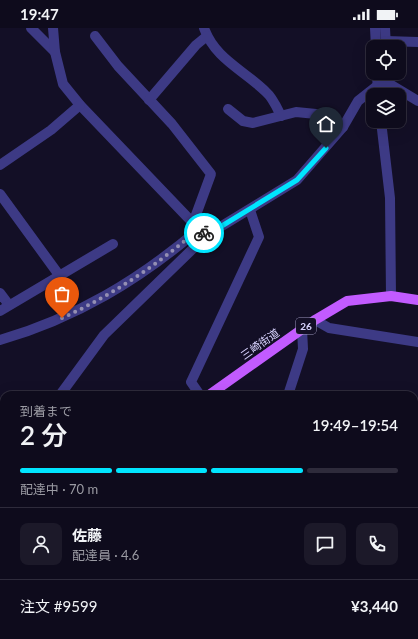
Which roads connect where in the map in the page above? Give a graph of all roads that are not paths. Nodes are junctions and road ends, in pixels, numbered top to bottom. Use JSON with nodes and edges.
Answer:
{"nodes":[{"id":1,"x":31,"y":28,"type":"edge"},
{"id":2,"x":53,"y":28,"type":"edge"},
{"id":3,"x":375,"y":28,"type":"edge"},
{"id":4,"x":385,"y":28,"type":"edge"},
{"id":5,"x":205,"y":32,"type":"edge"},
{"id":6,"x":95,"y":36,"type":"dead end"},
{"id":7,"x":376,"y":40,"type":"edge"},
{"id":8,"x":386,"y":40,"type":"edge"},
{"id":9,"x":418,"y":42,"type":"edge"},
{"id":10,"x":406,"y":43,"type":"edge"},
{"id":11,"x":55,"y":52,"type":"junction"},
{"id":12,"x":386,"y":80,"type":"edge"},
{"id":13,"x":391,"y":80,"type":"edge"},
{"id":14,"x":380,"y":88,"type":"edge"},
{"id":15,"x":366,"y":97,"type":"edge"},
{"id":16,"x":149,"y":100,"type":"junction"},
{"id":17,"x":418,"y":101,"type":"edge"},
{"id":18,"x":80,"y":105,"type":"junction"},
{"id":19,"x":228,"y":109,"type":"dead end"},
{"id":20,"x":281,"y":116,"type":"junction"},
{"id":21,"x":343,"y":127,"type":"junction"},
{"id":22,"x":382,"y":128,"type":"edge"},
{"id":23,"x":0,"y":165,"type":"edge"},
{"id":24,"x":0,"y":194,"type":"edge"},
{"id":25,"x":250,"y":210,"type":"junction"},
{"id":26,"x":200,"y":229,"type":"junction"},
{"id":27,"x":113,"y":244,"type":"dead end"},
{"id":28,"x":59,"y":275,"type":"junction"},
{"id":29,"x":0,"y":293,"type":"edge"},
{"id":30,"x":391,"y":296,"type":"junction"},
{"id":31,"x":418,"y":300,"type":"edge"},
{"id":32,"x":4,"y":308,"type":"edge"},
{"id":33,"x":315,"y":320,"type":"junction"},
{"id":34,"x":302,"y":330,"type":"junction"},
{"id":35,"x":0,"y":340,"type":"edge"},
{"id":36,"x":418,"y":342,"type":"edge"},
{"id":37,"x":63,"y":391,"type":"edge"},
{"id":38,"x":197,"y":391,"type":"edge"},
{"id":39,"x":214,"y":391,"type":"edge"},
{"id":40,"x":289,"y":391,"type":"edge"}],
"edges":[{"from":1,"to":11,"type":"street"},
{"from":2,"to":11,"type":"street"},
{"from":3,"to":7,"type":"street"},
{"from":4,"to":8,"type":"street"},
{"from":5,"to":16,"type":"street"},
{"from":5,"to":20,"type":"street"},
{"from":6,"to":16,"type":"street"},
{"from":9,"to":10,"type":"street"},
{"from":11,"to":18,"type":"street"},
{"from":12,"to":14,"type":"street"},
{"from":13,"to":17,"type":"street"},
{"from":15,"to":21,"type":"street"},
{"from":16,"to":26,"type":"street"},
{"from":18,"to":23,"type":"street"},
{"from":18,"to":26,"type":"street"},
{"from":19,"to":20,"type":"street"},
{"from":20,"to":21,"type":"street"},
{"from":21,"to":25,"type":"street"},
{"from":22,"to":30,"type":"street"},
{"from":24,"to":28,"type":"street"},
{"from":25,"to":26,"type":"street"},
{"from":25,"to":38,"type":"street"},
{"from":26,"to":35,"type":"street"},
{"from":26,"to":37,"type":"street"},
{"from":27,"to":28,"type":"street"},
{"from":28,"to":32,"type":"street"},
{"from":29,"to":32,"type":"street"},
{"from":30,"to":31,"type":"main road","name":"三崎街道","number":"26"},
{"from":30,"to":33,"type":"main road","name":"三崎街道","number":"26"},
{"from":33,"to":34,"type":"main road","name":"三崎街道","number":"26"},
{"from":33,"to":36,"type":"street"},
{"from":34,"to":39,"type":"main road","name":"三崎街道","number":"26"},
{"from":34,"to":40,"type":"street"}]}
